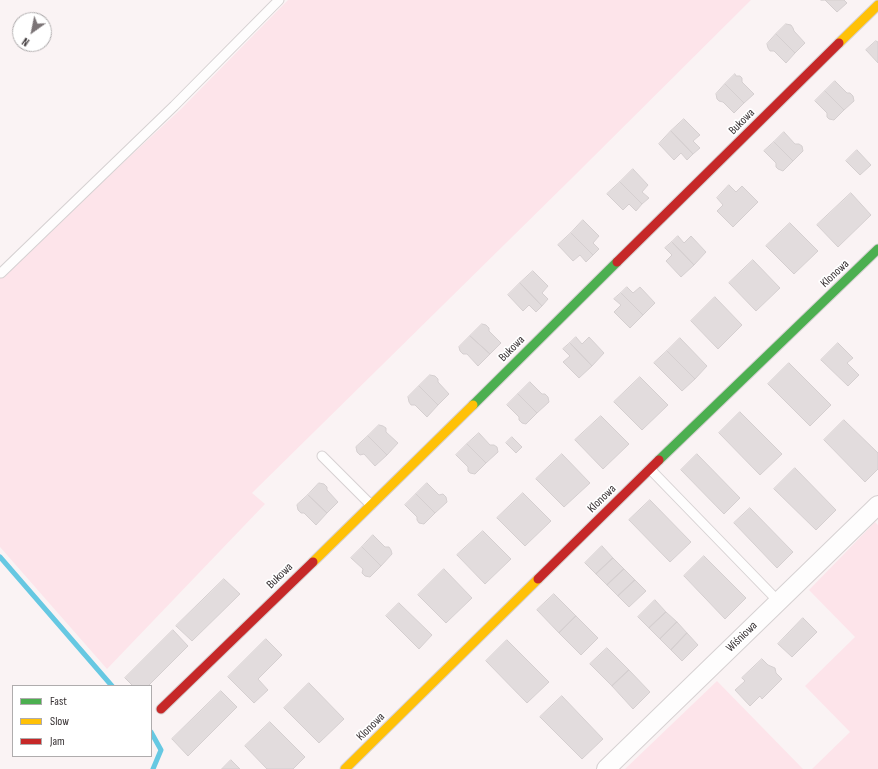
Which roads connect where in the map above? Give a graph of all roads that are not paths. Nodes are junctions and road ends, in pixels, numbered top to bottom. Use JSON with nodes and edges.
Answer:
{"nodes":[{"id":1,"x":279,"y":0,"type":"edge"},
{"id":2,"x":878,"y":5,"type":"edge"},
{"id":3,"x":878,"y":249,"type":"edge"},
{"id":4,"x":0,"y":273,"type":"edge"},
{"id":5,"x":322,"y":456,"type":"dead end"},
{"id":6,"x":650,"y":469,"type":"junction"},
{"id":7,"x":370,"y":505,"type":"junction"},
{"id":8,"x":878,"y":505,"type":"edge"},
{"id":9,"x":778,"y":601,"type":"junction"},
{"id":10,"x":161,"y":709,"type":"dead end"},
{"id":11,"x":345,"y":769,"type":"edge"},
{"id":12,"x":606,"y":769,"type":"edge"}],
"edges":[{"from":1,"to":4,"type":"lane"},
{"from":2,"to":7,"type":"street","name":"Bukowa"},
{"from":3,"to":6,"type":"street","name":"Klonowa"},
{"from":5,"to":7,"type":"lane"},
{"from":6,"to":9,"type":"lane"},
{"from":6,"to":11,"type":"street","name":"Klonowa"},
{"from":7,"to":10,"type":"street","name":"Bukowa"},
{"from":8,"to":9,"type":"street","name":"Wiśniowa"},
{"from":9,"to":12,"type":"street","name":"Wiśniowa"}]}
